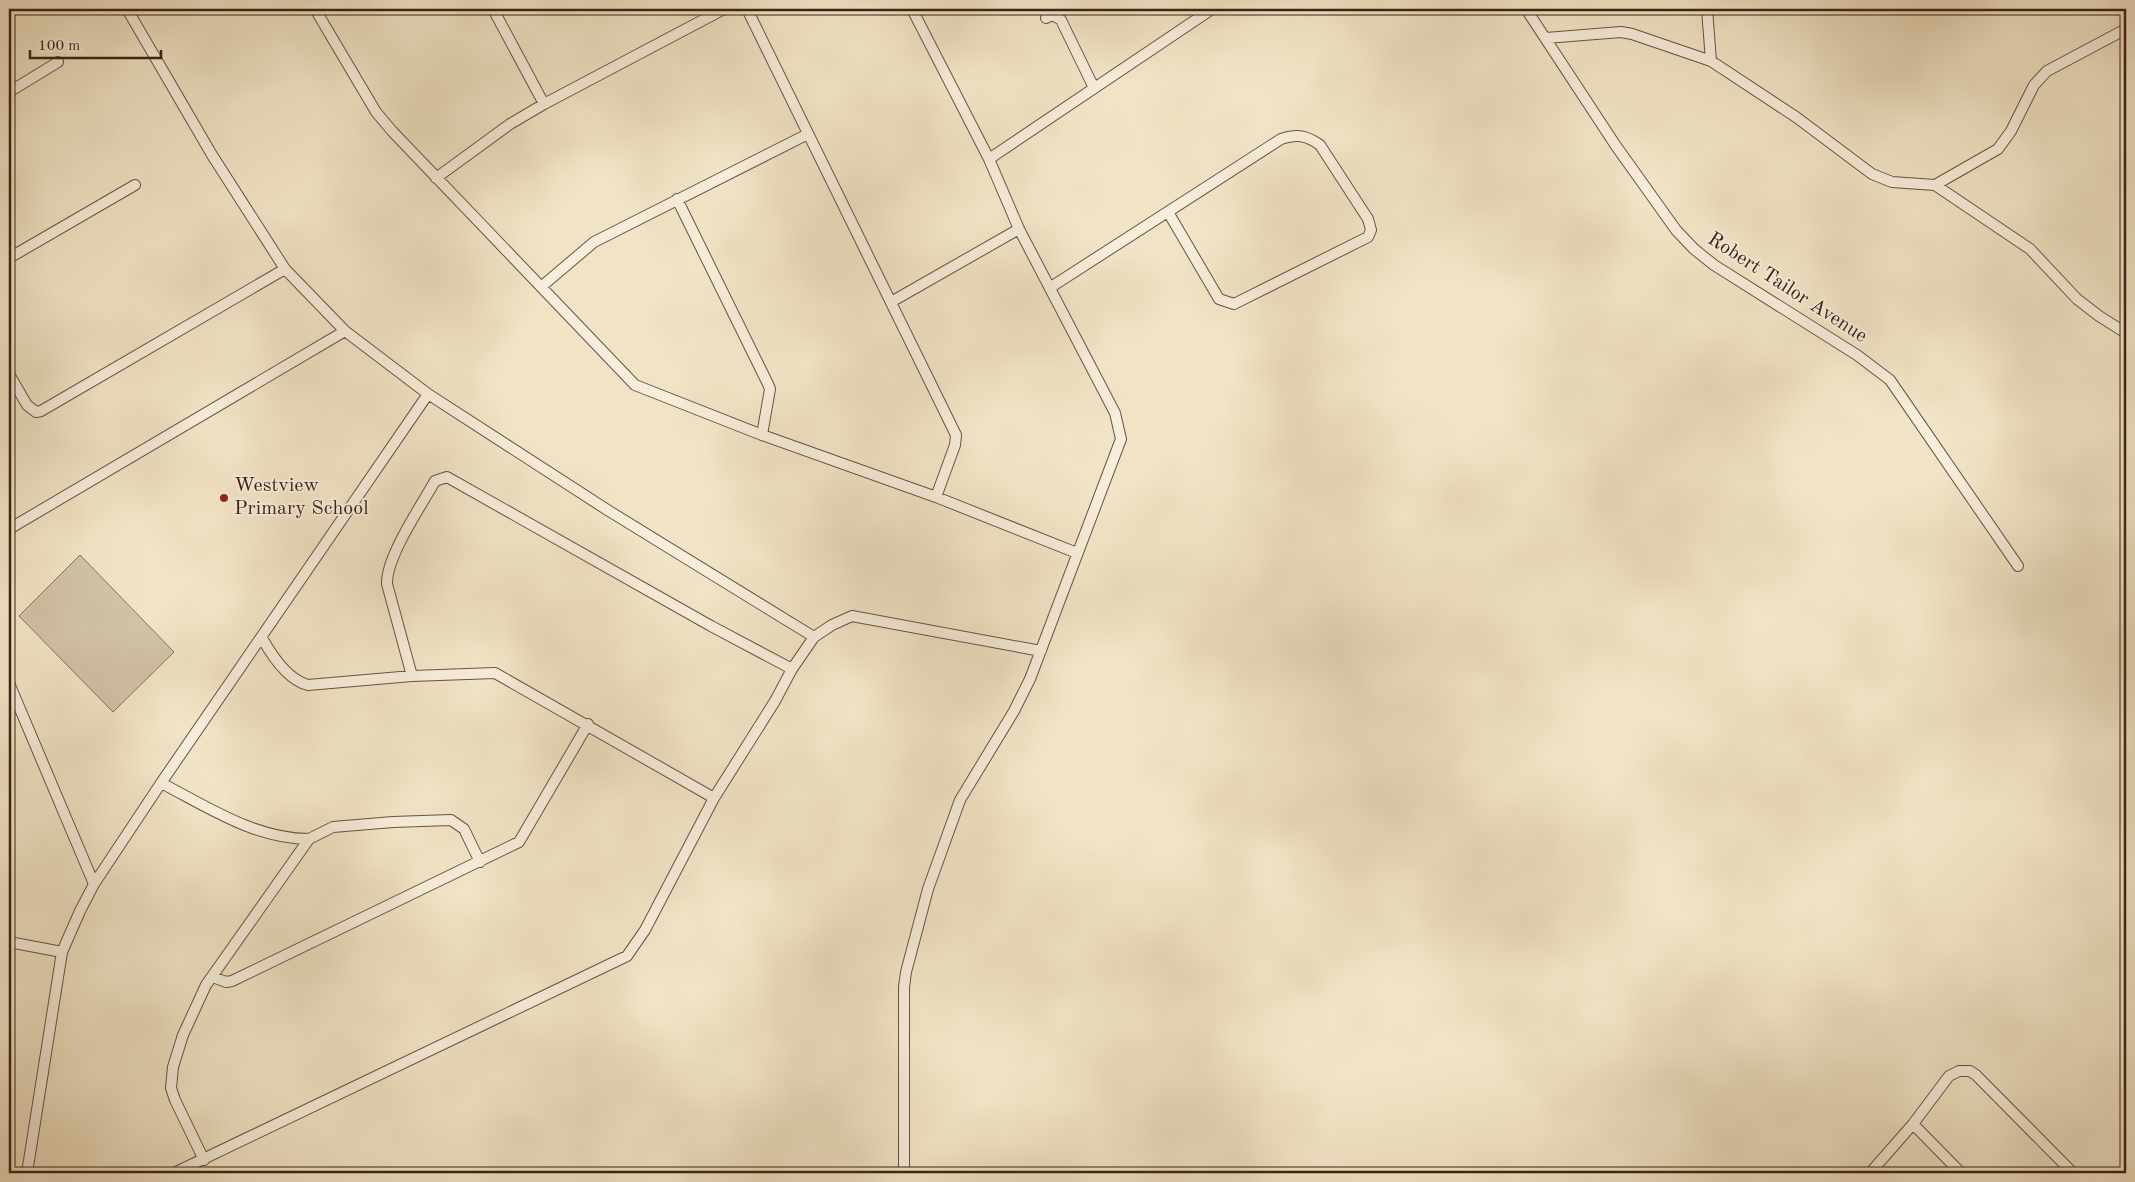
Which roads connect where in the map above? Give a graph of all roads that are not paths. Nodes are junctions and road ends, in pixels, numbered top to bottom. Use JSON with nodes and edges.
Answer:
{"nodes":[{"id":1,"x":127,"y":9,"type":"edge"},
{"id":2,"x":315,"y":9,"type":"edge"},
{"id":3,"x":492,"y":9,"type":"edge"},
{"id":4,"x":724,"y":9,"type":"edge"},
{"id":5,"x":747,"y":9,"type":"edge"},
{"id":6,"x":912,"y":9,"type":"edge"},
{"id":7,"x":1212,"y":9,"type":"edge"},
{"id":8,"x":1526,"y":9,"type":"edge"},
{"id":9,"x":1707,"y":9,"type":"edge"},
{"id":10,"x":1046,"y":18,"type":"dead end"},
{"id":11,"x":2126,"y":29,"type":"edge"},
{"id":12,"x":1546,"y":38,"type":"junction"},
{"id":13,"x":1712,"y":60,"type":"junction"},
{"id":14,"x":58,"y":62,"type":"dead end"},
{"id":15,"x":1094,"y":88,"type":"junction"},
{"id":16,"x":9,"y":92,"type":"edge"},
{"id":17,"x":544,"y":104,"type":"junction"},
{"id":18,"x":808,"y":134,"type":"junction"},
{"id":19,"x":990,"y":159,"type":"junction"},
{"id":20,"x":436,"y":178,"type":"junction"},
{"id":21,"x":135,"y":185,"type":"dead end"},
{"id":22,"x":1936,"y":185,"type":"junction"},
{"id":23,"x":677,"y":199,"type":"junction"},
{"id":24,"x":1168,"y":212,"type":"junction"},
{"id":25,"x":1019,"y":229,"type":"junction"},
{"id":26,"x":9,"y":258,"type":"edge"},
{"id":27,"x":285,"y":269,"type":"junction"},
{"id":28,"x":541,"y":287,"type":"junction"},
{"id":29,"x":1052,"y":287,"type":"junction"},
{"id":30,"x":891,"y":302,"type":"junction"},
{"id":31,"x":345,"y":330,"type":"junction"},
{"id":32,"x":2126,"y":333,"type":"edge"},
{"id":33,"x":9,"y":374,"type":"edge"},
{"id":34,"x":428,"y":394,"type":"junction"},
{"id":35,"x":762,"y":435,"type":"junction"},
{"id":36,"x":936,"y":497,"type":"junction"},
{"id":37,"x":9,"y":529,"type":"edge"},
{"id":38,"x":1077,"y":553,"type":"junction"},
{"id":39,"x":2018,"y":566,"type":"dead end"},
{"id":40,"x":814,"y":637,"type":"junction"},
{"id":41,"x":262,"y":638,"type":"junction"},
{"id":42,"x":1040,"y":651,"type":"junction"},
{"id":43,"x":792,"y":668,"type":"junction"},
{"id":44,"x":412,"y":676,"type":"junction"},
{"id":45,"x":9,"y":683,"type":"edge"},
{"id":46,"x":588,"y":724,"type":"junction"},
{"id":47,"x":161,"y":783,"type":"junction"},
{"id":48,"x":714,"y":798,"type":"junction"},
{"id":49,"x":309,"y":839,"type":"junction"},
{"id":50,"x":480,"y":862,"type":"junction"},
{"id":51,"x":94,"y":884,"type":"junction"},
{"id":52,"x":9,"y":942,"type":"edge"},
{"id":53,"x":62,"y":952,"type":"junction"},
{"id":54,"x":213,"y":977,"type":"junction"},
{"id":55,"x":1914,"y":1124,"type":"junction"},
{"id":56,"x":204,"y":1160,"type":"junction"},
{"id":57,"x":27,"y":1173,"type":"edge"},
{"id":58,"x":174,"y":1173,"type":"edge"},
{"id":59,"x":904,"y":1173,"type":"edge"},
{"id":60,"x":1870,"y":1173,"type":"edge"},
{"id":61,"x":1961,"y":1173,"type":"edge"},
{"id":62,"x":2073,"y":1173,"type":"edge"}],
"edges":[{"from":1,"to":27,"type":"street"},
{"from":2,"to":20,"type":"street"},
{"from":3,"to":17,"type":"street"},
{"from":4,"to":17,"type":"street"},
{"from":5,"to":18,"type":"street"},
{"from":6,"to":19,"type":"street"},
{"from":7,"to":15,"type":"street"},
{"from":8,"to":12,"type":"street","name":"Robert Tailor Avenue"},
{"from":9,"to":13,"type":"street"},
{"from":10,"to":15,"type":"street"},
{"from":11,"to":22,"type":"street"},
{"from":12,"to":13,"type":"street"},
{"from":12,"to":39,"type":"street","name":"Robert Tailor Avenue"},
{"from":13,"to":22,"type":"street"},
{"from":14,"to":16,"type":"street"},
{"from":15,"to":19,"type":"street"},
{"from":17,"to":20,"type":"street"},
{"from":18,"to":23,"type":"street"},
{"from":18,"to":30,"type":"street"},
{"from":19,"to":25,"type":"street"},
{"from":20,"to":28,"type":"street"},
{"from":21,"to":26,"type":"street"},
{"from":22,"to":32,"type":"street"},
{"from":23,"to":28,"type":"street"},
{"from":23,"to":35,"type":"street"},
{"from":24,"to":24,"type":"street"},
{"from":24,"to":29,"type":"street"},
{"from":25,"to":29,"type":"street"},
{"from":25,"to":30,"type":"street"},
{"from":27,"to":31,"type":"street"},
{"from":27,"to":33,"type":"street"},
{"from":28,"to":35,"type":"street"},
{"from":29,"to":38,"type":"street"},
{"from":30,"to":36,"type":"street"},
{"from":31,"to":34,"type":"street"},
{"from":31,"to":37,"type":"street"},
{"from":34,"to":40,"type":"street"},
{"from":34,"to":41,"type":"street"},
{"from":35,"to":36,"type":"street"},
{"from":36,"to":38,"type":"street"},
{"from":38,"to":42,"type":"street"},
{"from":40,"to":42,"type":"street"},
{"from":40,"to":43,"type":"street"},
{"from":41,"to":44,"type":"street"},
{"from":41,"to":47,"type":"street"},
{"from":42,"to":59,"type":"street"},
{"from":43,"to":44,"type":"street"},
{"from":43,"to":48,"type":"street"},
{"from":44,"to":46,"type":"street"},
{"from":45,"to":51,"type":"street"},
{"from":46,"to":48,"type":"street"},
{"from":46,"to":50,"type":"street"},
{"from":47,"to":49,"type":"street"},
{"from":47,"to":51,"type":"street"},
{"from":48,"to":56,"type":"street"},
{"from":49,"to":50,"type":"street"},
{"from":49,"to":54,"type":"street"},
{"from":50,"to":54,"type":"street"},
{"from":51,"to":53,"type":"street"},
{"from":52,"to":53,"type":"street"},
{"from":53,"to":57,"type":"street"},
{"from":54,"to":56,"type":"street"},
{"from":55,"to":60,"type":"street"},
{"from":55,"to":61,"type":"street"},
{"from":55,"to":62,"type":"street"},
{"from":56,"to":58,"type":"street"}]}
